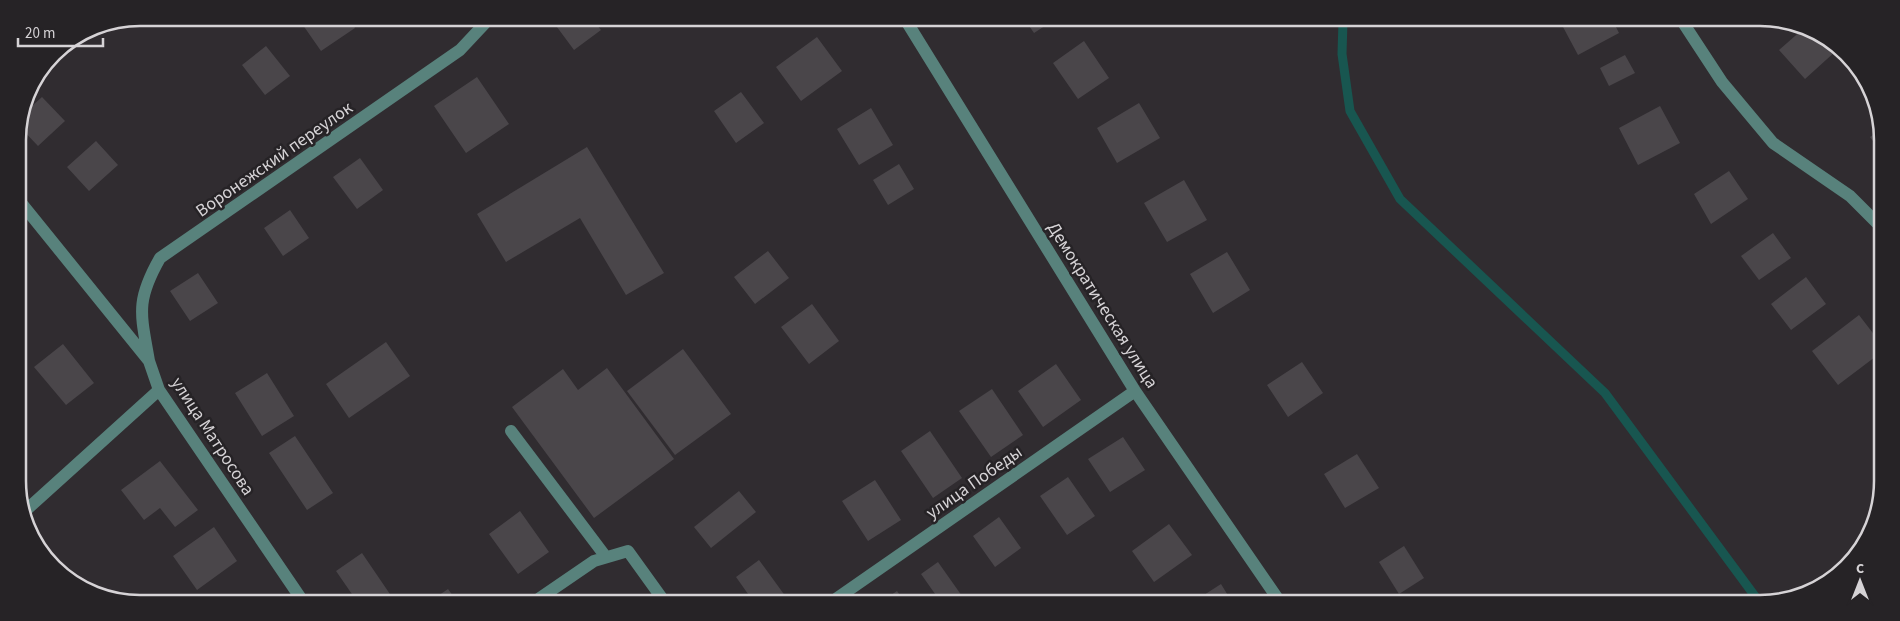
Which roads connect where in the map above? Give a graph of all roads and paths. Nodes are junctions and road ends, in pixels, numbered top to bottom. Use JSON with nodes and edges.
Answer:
{"nodes":[{"id":1,"x":482,"y":26,"type":"edge"},
{"id":2,"x":909,"y":26,"type":"edge"},
{"id":3,"x":1685,"y":26,"type":"edge"},
{"id":4,"x":26,"y":209,"type":"edge"},
{"id":5,"x":1874,"y":220,"type":"edge"},
{"id":6,"x":149,"y":361,"type":"junction"},
{"id":7,"x":158,"y":390,"type":"junction"},
{"id":8,"x":1135,"y":391,"type":"junction"},
{"id":9,"x":511,"y":431,"type":"dead end"},
{"id":10,"x":29,"y":507,"type":"edge"},
{"id":11,"x":606,"y":557,"type":"junction"},
{"id":12,"x":299,"y":595,"type":"edge"},
{"id":13,"x":544,"y":595,"type":"edge"},
{"id":14,"x":660,"y":595,"type":"edge"},
{"id":15,"x":842,"y":595,"type":"edge"},
{"id":16,"x":1275,"y":595,"type":"edge"}],
"edges":[{"from":1,"to":6,"type":"street","name":"Воронежский переулок"},
{"from":2,"to":8,"type":"street","name":"Демократическая улица"},
{"from":3,"to":5,"type":"street"},
{"from":4,"to":6,"type":"street","name":"улица Матросова"},
{"from":6,"to":7,"type":"street","name":"улица Матросова"},
{"from":7,"to":10,"type":"street"},
{"from":7,"to":12,"type":"street","name":"улица Матросова"},
{"from":8,"to":15,"type":"street","name":"улица Победы"},
{"from":8,"to":16,"type":"street","name":"Демократическая улица"},
{"from":9,"to":11,"type":"street"},
{"from":11,"to":13,"type":"street"},
{"from":11,"to":14,"type":"street"}]}
